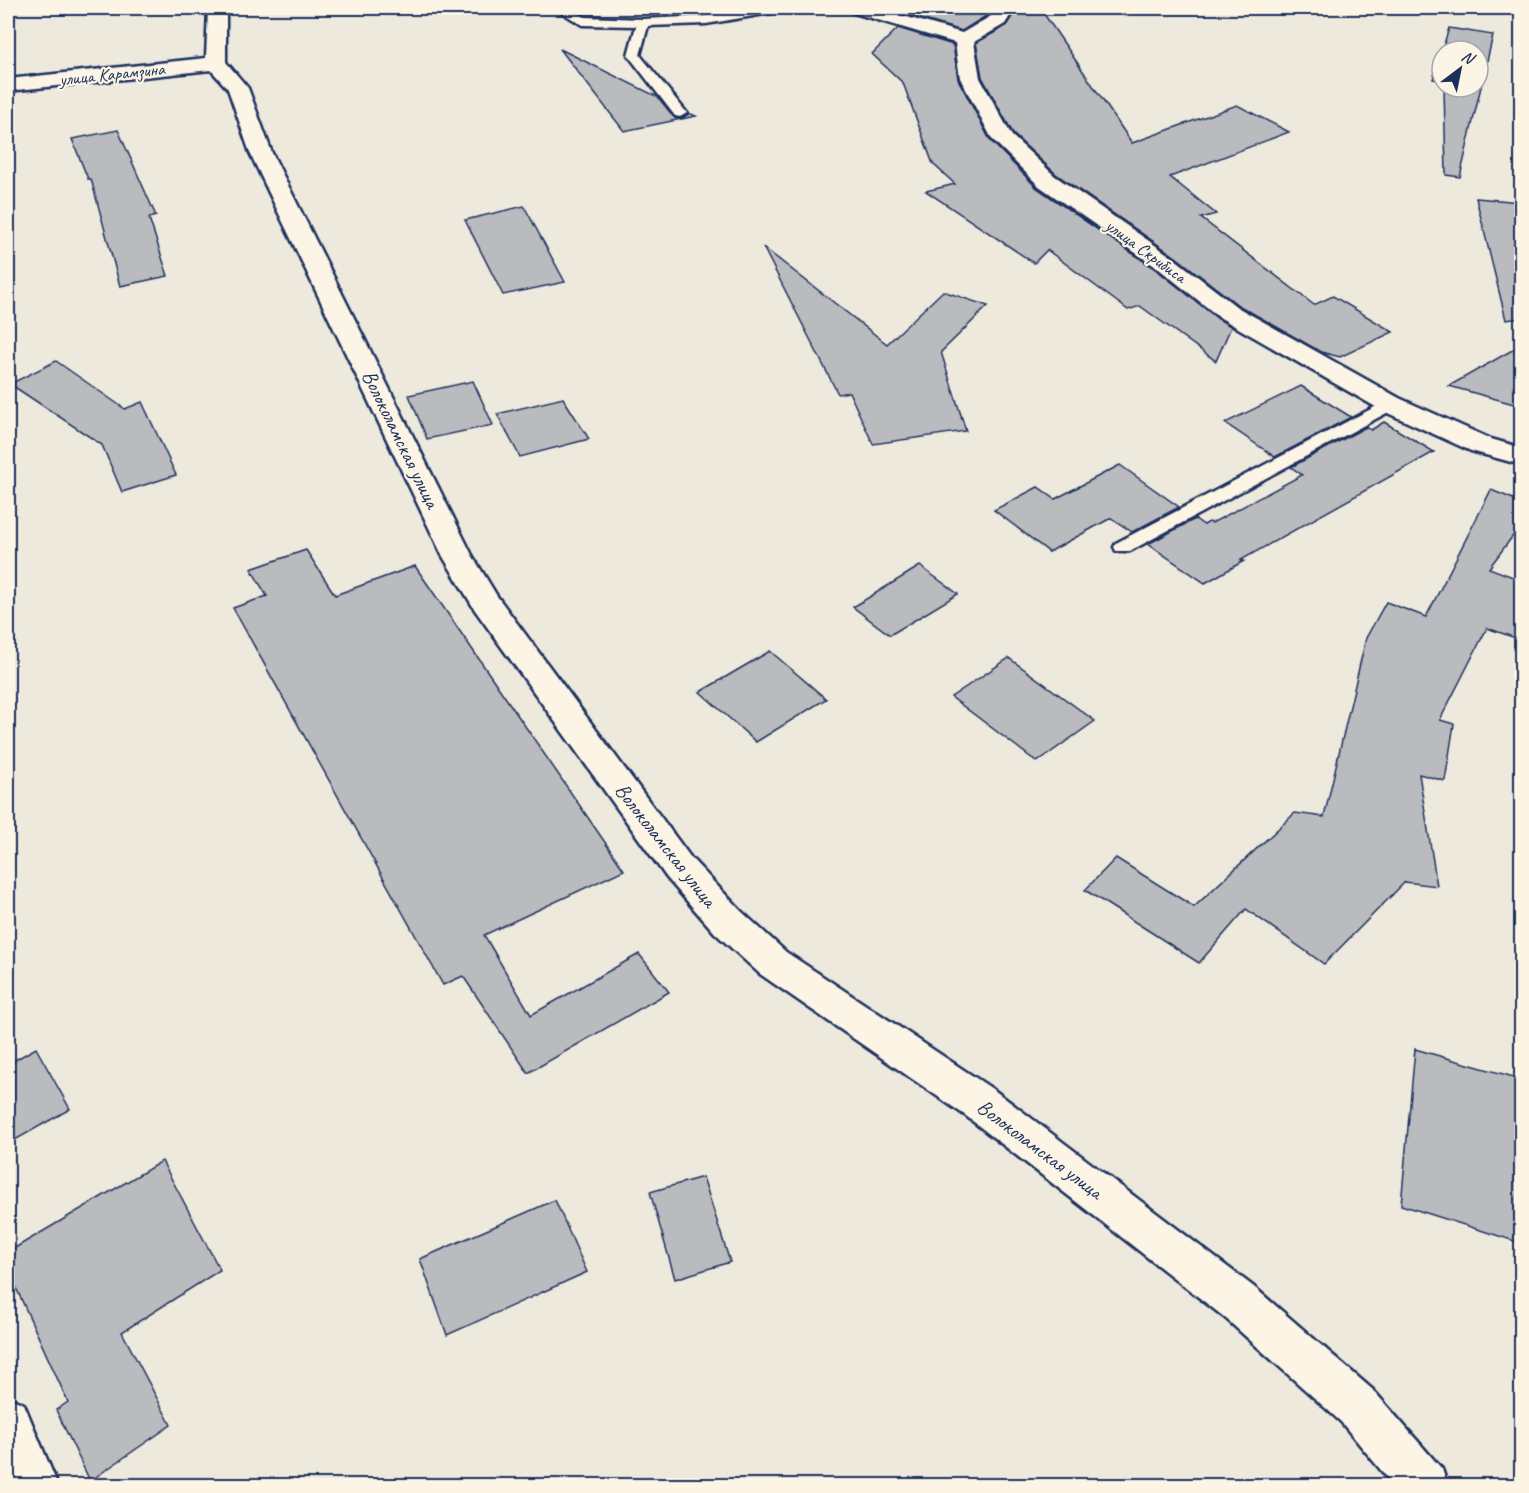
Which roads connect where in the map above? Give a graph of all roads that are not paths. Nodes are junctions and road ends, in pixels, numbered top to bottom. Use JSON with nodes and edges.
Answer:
{"nodes":[{"id":1,"x":217,"y":8,"type":"edge"},
{"id":2,"x":561,"y":8,"type":"edge"},
{"id":3,"x":777,"y":8,"type":"edge"},
{"id":4,"x":858,"y":8,"type":"edge"},
{"id":5,"x":1006,"y":8,"type":"edge"},
{"id":6,"x":644,"y":23,"type":"junction"},
{"id":7,"x":964,"y":40,"type":"junction"},
{"id":8,"x":216,"y":63,"type":"junction"},
{"id":9,"x":8,"y":85,"type":"edge"},
{"id":10,"x":680,"y":113,"type":"dead end"},
{"id":11,"x":1390,"y":404,"type":"junction"},
{"id":12,"x":1521,"y":457,"type":"edge"},
{"id":13,"x":1123,"y":547,"type":"dead end"},
{"id":14,"x":8,"y":1420,"type":"edge"},
{"id":15,"x":35,"y":1485,"type":"edge"},
{"id":16,"x":1425,"y":1485,"type":"edge"}],
"edges":[{"from":1,"to":8,"type":"street"},
{"from":2,"to":6,"type":"lane"},
{"from":3,"to":6,"type":"lane"},
{"from":4,"to":7,"type":"street"},
{"from":5,"to":7,"type":"street"},
{"from":6,"to":10,"type":"lane"},
{"from":7,"to":11,"type":"street","name":"улица Скрибиса"},
{"from":8,"to":9,"type":"street","name":"улица Карамзина"},
{"from":8,"to":16,"type":"street","name":"Волоколамская улица"},
{"from":11,"to":12,"type":"street","name":"улица Скрибиса"},
{"from":11,"to":13,"type":"lane"},
{"from":14,"to":15,"type":"street"}]}
